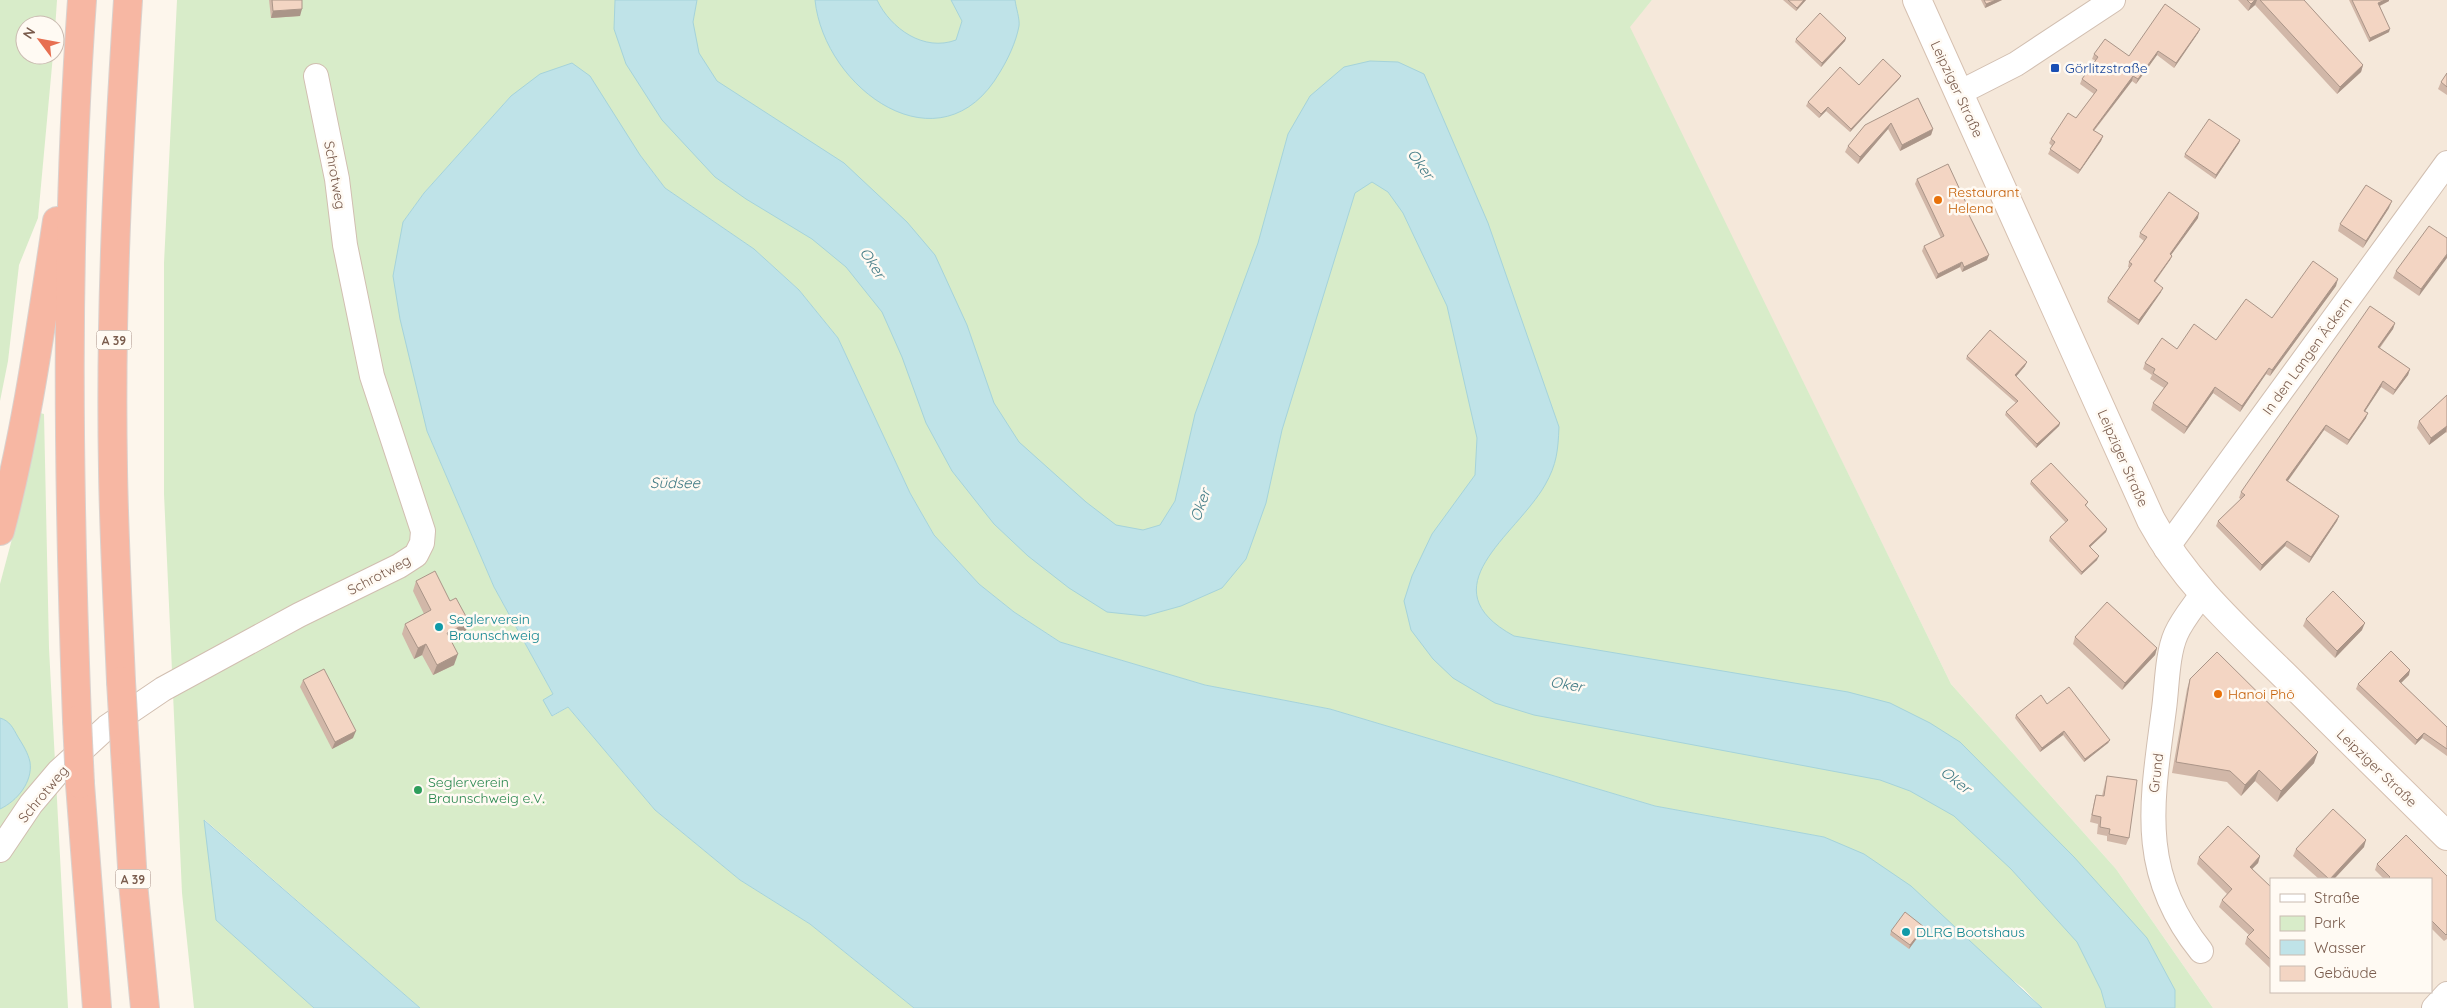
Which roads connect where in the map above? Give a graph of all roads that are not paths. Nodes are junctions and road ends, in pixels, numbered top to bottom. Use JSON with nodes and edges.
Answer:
{"nodes":[{"id":1,"x":82,"y":0,"type":"edge"},
{"id":2,"x":128,"y":0,"type":"edge"},
{"id":3,"x":1916,"y":0,"type":"edge"},
{"id":4,"x":2113,"y":0,"type":"edge"},
{"id":5,"x":316,"y":76,"type":"dead end"},
{"id":6,"x":1959,"y":93,"type":"junction"},
{"id":7,"x":74,"y":113,"type":"junction"},
{"id":8,"x":2447,"y":163,"type":"edge"},
{"id":9,"x":0,"y":531,"type":"edge"},
{"id":10,"x":2166,"y":548,"type":"junction"},
{"id":11,"x":2203,"y":593,"type":"junction"},
{"id":12,"x":2447,"y":836,"type":"edge"},
{"id":13,"x":0,"y":850,"type":"edge"},
{"id":14,"x":2201,"y":951,"type":"dead end"},
{"id":15,"x":2447,"y":994,"type":"edge"},
{"id":16,"x":97,"y":1008,"type":"edge"},
{"id":17,"x":145,"y":1008,"type":"edge"},
{"id":18,"x":2434,"y":1008,"type":"edge"}],
"edges":[{"from":1,"to":7,"type":"highway"},
{"from":2,"to":17,"type":"highway","number":"A 39","bridge":true},
{"from":3,"to":6,"type":"street","name":"Leipziger Straße"},
{"from":4,"to":6,"type":"street"},
{"from":5,"to":13,"type":"street","name":"Schrotweg"},
{"from":6,"to":10,"type":"street","name":"Leipziger Straße"},
{"from":7,"to":9,"type":"highway"},
{"from":7,"to":16,"type":"highway","bridge":true},
{"from":8,"to":10,"type":"street","name":"In den Langen Äckern"},
{"from":10,"to":11,"type":"street","name":"Leipziger Straße"},
{"from":11,"to":12,"type":"street","name":"Leipziger Straße"},
{"from":11,"to":14,"type":"street","name":"Grund"},
{"from":15,"to":18,"type":"street"}]}
